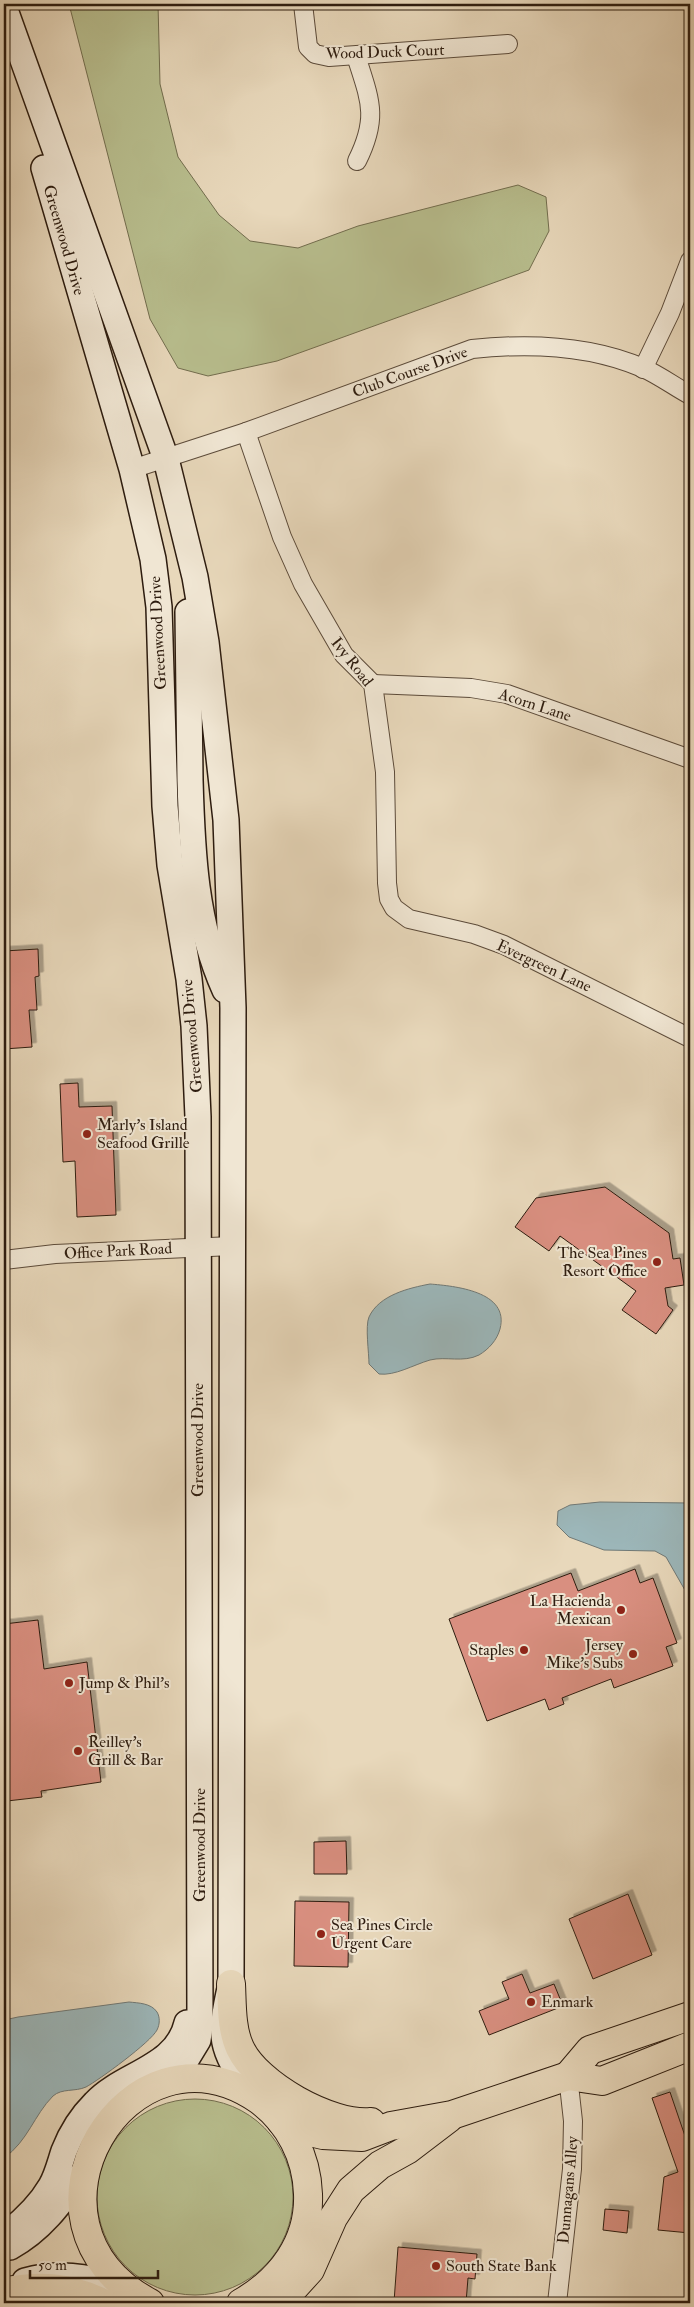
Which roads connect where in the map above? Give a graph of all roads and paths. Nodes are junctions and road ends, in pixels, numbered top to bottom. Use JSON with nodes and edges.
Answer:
{"nodes":[{"id":1,"x":303,"y":4,"type":"edge"},
{"id":2,"x":4,"y":7,"type":"edge"},
{"id":3,"x":508,"y":44,"type":"dead end"},
{"id":4,"x":356,"y":56,"type":"junction"},
{"id":5,"x":22,"y":63,"type":"junction"},
{"id":6,"x":357,"y":161,"type":"dead end"},
{"id":7,"x":690,"y":261,"type":"edge"},
{"id":8,"x":643,"y":368,"type":"junction"},
{"id":9,"x":690,"y":395,"type":"edge"},
{"id":10,"x":246,"y":432,"type":"junction"},
{"id":11,"x":166,"y":459,"type":"junction"},
{"id":12,"x":132,"y":469,"type":"junction"},
{"id":13,"x":180,"y":525,"type":"junction"},
{"id":14,"x":373,"y":684,"type":"junction"},
{"id":15,"x":690,"y":759,"type":"edge"},
{"id":16,"x":394,"y":908,"type":"joint"},
{"id":17,"x":233,"y":1008,"type":"junction"},
{"id":18,"x":690,"y":1038,"type":"edge"},
{"id":19,"x":232,"y":1246,"type":"junction"},
{"id":20,"x":197,"y":1247,"type":"junction"},
{"id":21,"x":4,"y":1260,"type":"edge"},
{"id":22,"x":201,"y":1972,"type":"junction"},
{"id":23,"x":230,"y":1984,"type":"junction"},
{"id":24,"x":690,"y":2016,"type":"edge"},
{"id":25,"x":690,"y":2046,"type":"edge"},
{"id":26,"x":568,"y":2076,"type":"junction"},
{"id":27,"x":173,"y":2081,"type":"junction"},
{"id":28,"x":251,"y":2095,"type":"junction"},
{"id":29,"x":452,"y":2115,"type":"junction"},
{"id":30,"x":281,"y":2121,"type":"junction"},
{"id":31,"x":79,"y":2177,"type":"junction"},
{"id":32,"x":4,"y":2236,"type":"edge"},
{"id":33,"x":302,"y":2238,"type":"junction"},
{"id":34,"x":4,"y":2251,"type":"edge"},
{"id":35,"x":4,"y":2291,"type":"edge"},
{"id":36,"x":111,"y":2294,"type":"edge"},
{"id":37,"x":257,"y":2301,"type":"edge"},
{"id":38,"x":150,"y":2303,"type":"edge"},
{"id":39,"x":557,"y":2303,"type":"edge"}],
"edges":[{"from":1,"to":4,"type":"street","name":"Wood Duck Court"},
{"from":2,"to":5,"type":"street","name":"Greenwood Drive"},
{"from":3,"to":4,"type":"street","name":"Wood Duck Court"},
{"from":4,"to":6,"type":"street"},
{"from":5,"to":11,"type":"street","name":"Greenwood Drive"},
{"from":5,"to":12,"type":"street","name":"Greenwood Drive"},
{"from":7,"to":8,"type":"street"},
{"from":8,"to":9,"type":"street","name":"Club Course Drive"},
{"from":8,"to":10,"type":"street","name":"Club Course Drive"},
{"from":10,"to":11,"type":"street","name":"Club Course Drive"},
{"from":10,"to":14,"type":"street","name":"Ivy Road"},
{"from":11,"to":12,"type":"street","name":"Club Course Drive"},
{"from":11,"to":13,"type":"street","name":"Greenwood Drive"},
{"from":12,"to":20,"type":"street","name":"Greenwood Drive"},
{"from":13,"to":17,"type":"street","name":"Greenwood Drive"},
{"from":13,"to":17,"type":"street","name":"Greenwood Drive"},
{"from":14,"to":15,"type":"street","name":"Acorn Lane"},
{"from":14,"to":16,"type":"street","name":"Ivy Road"},
{"from":16,"to":18,"type":"street","name":"Evergreen Lane"},
{"from":17,"to":19,"type":"street","name":"Greenwood Drive"},
{"from":19,"to":20,"type":"street","name":"Office Park Road"},
{"from":19,"to":23,"type":"street","name":"Greenwood Drive"},
{"from":20,"to":21,"type":"street","name":"Office Park Road"},
{"from":20,"to":22,"type":"street","name":"Greenwood Drive"},
{"from":22,"to":27,"type":"street","name":"Greenwood Drive"},
{"from":22,"to":32,"type":"street"},
{"from":23,"to":28,"type":"street","name":"Greenwood Drive"},
{"from":23,"to":29,"type":"highway"},
{"from":24,"to":26,"type":"highway"},
{"from":25,"to":26,"type":"highway"},
{"from":26,"to":29,"type":"highway"},
{"from":26,"to":39,"type":"street","name":"Dunnagans Alley"},
{"from":27,"to":28,"type":"highway"},
{"from":27,"to":31,"type":"highway"},
{"from":28,"to":30,"type":"highway"},
{"from":29,"to":30,"type":"highway"},
{"from":29,"to":33,"type":"highway"},
{"from":29,"to":37,"type":"highway"},
{"from":30,"to":33,"type":"highway"},
{"from":31,"to":34,"type":"street"},
{"from":31,"to":36,"type":"highway"},
{"from":33,"to":37,"type":"highway"},
{"from":35,"to":36,"type":"highway"},
{"from":36,"to":38,"type":"highway"}]}
